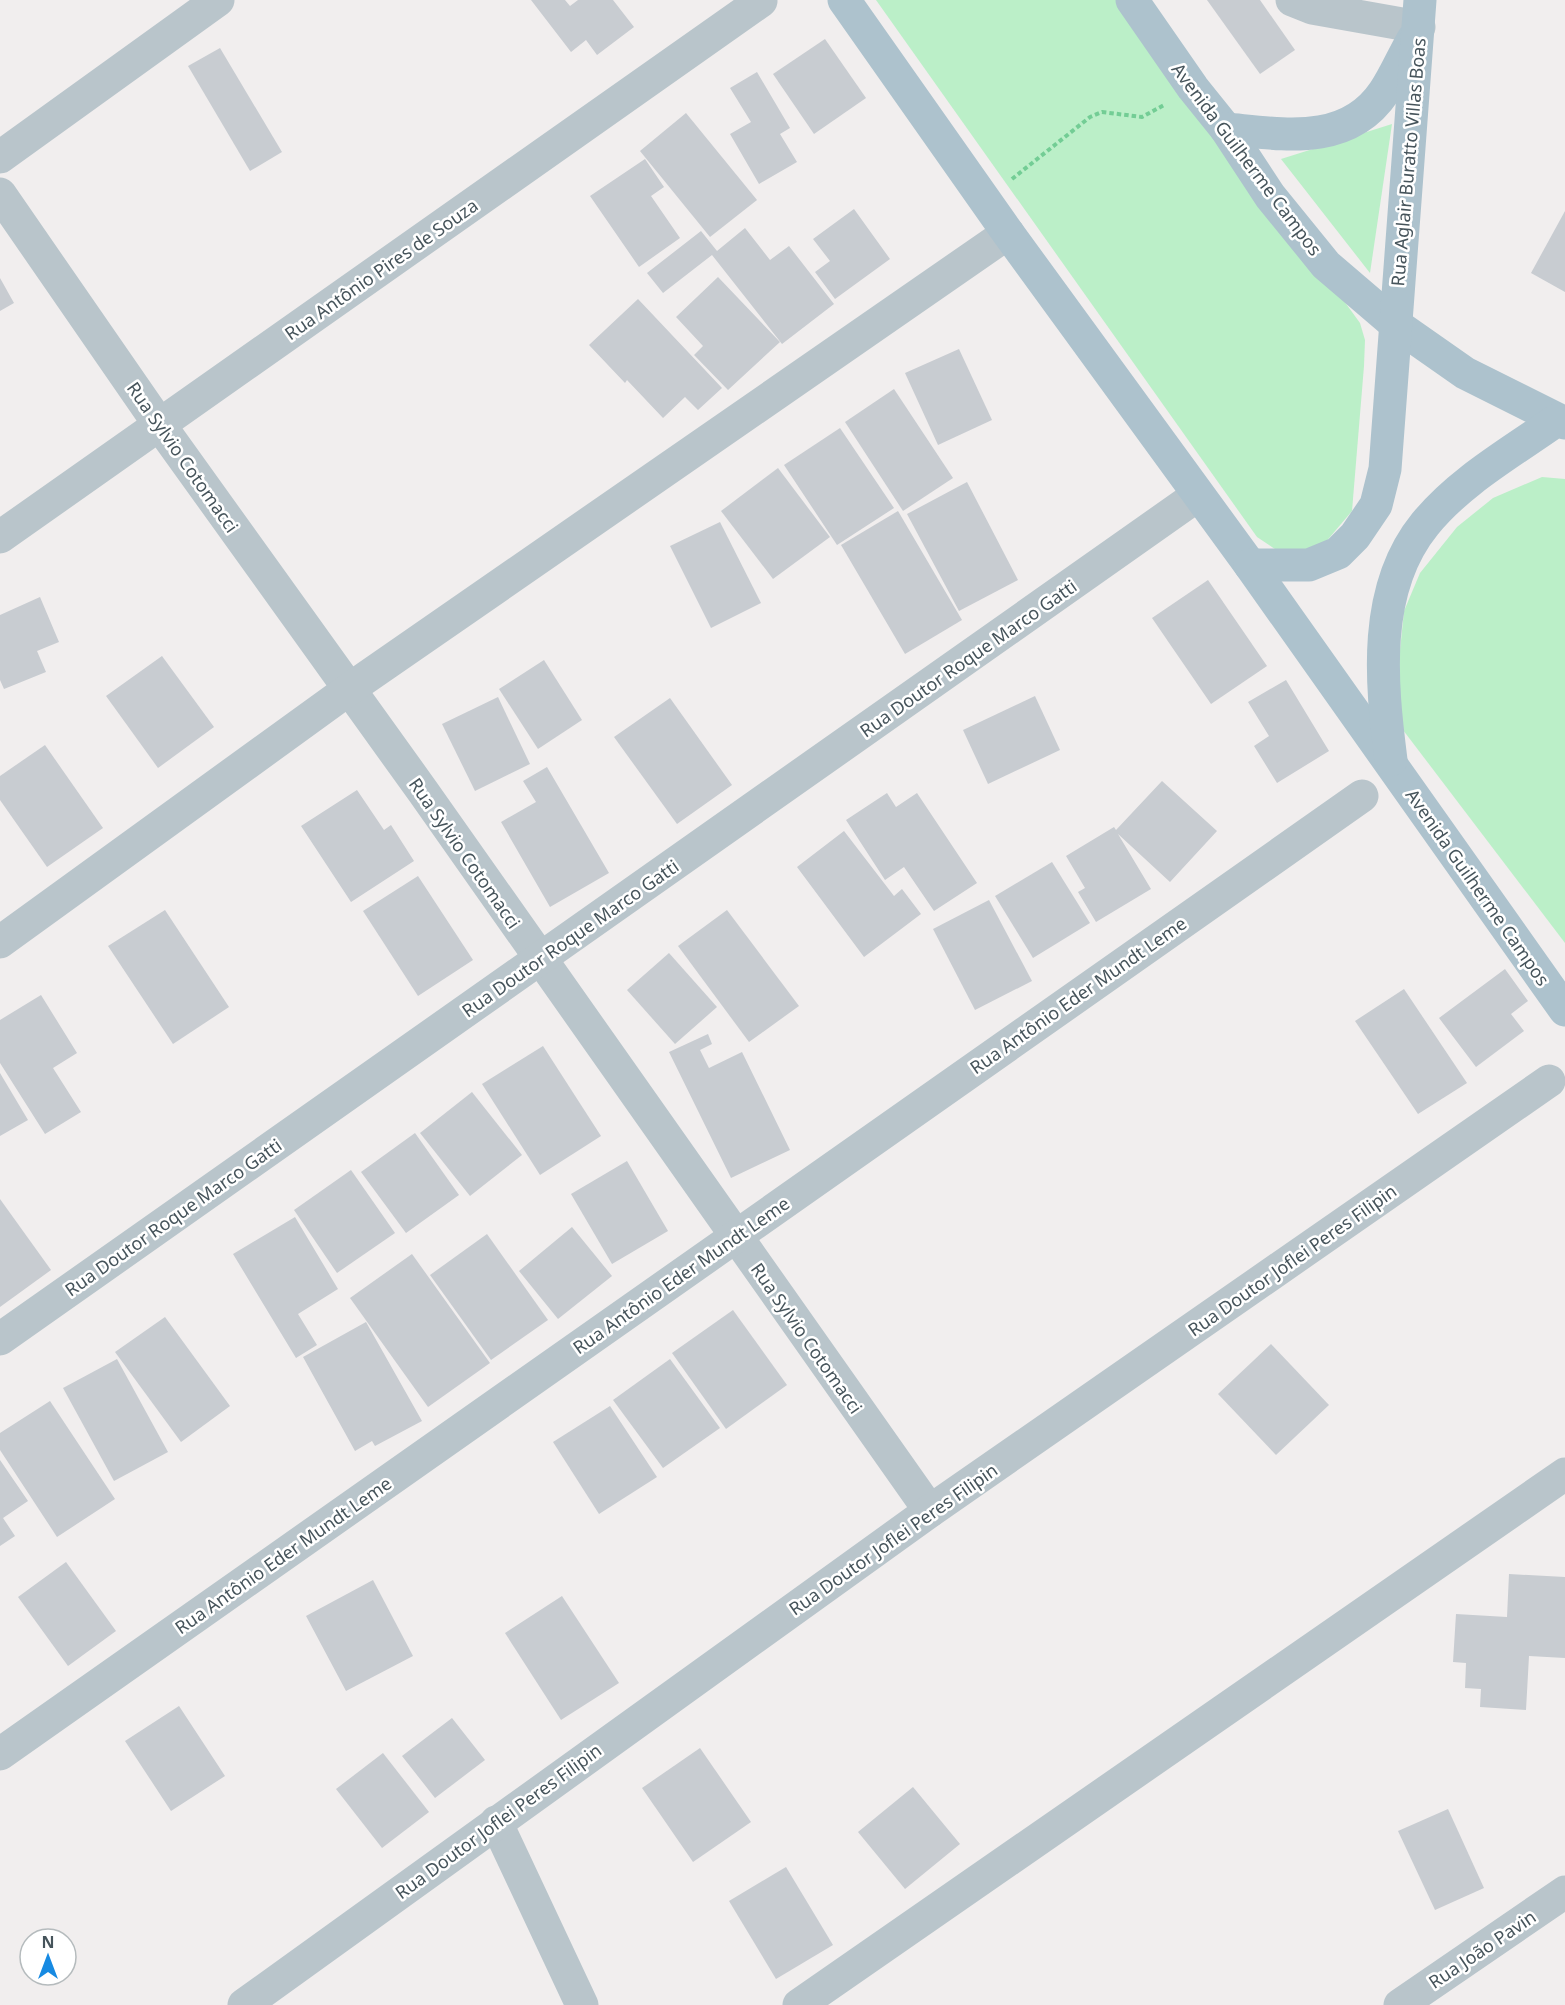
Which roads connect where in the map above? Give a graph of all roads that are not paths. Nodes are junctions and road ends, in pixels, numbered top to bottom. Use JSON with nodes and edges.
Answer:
{"nodes":[{"id":1,"x":218,"y":0,"type":"edge"},
{"id":2,"x":844,"y":0,"type":"edge"},
{"id":3,"x":1132,"y":0,"type":"edge"},
{"id":4,"x":1292,"y":0,"type":"edge"},
{"id":5,"x":761,"y":1,"type":"edge"},
{"id":6,"x":1420,"y":13,"type":"edge"},
{"id":7,"x":1226,"y":129,"type":"junction"},
{"id":8,"x":0,"y":157,"type":"edge"},
{"id":9,"x":0,"y":194,"type":"edge"},
{"id":10,"x":1008,"y":233,"type":"junction"},
{"id":11,"x":1395,"y":324,"type":"junction"},
{"id":12,"x":1561,"y":422,"type":"edge"},
{"id":13,"x":159,"y":424,"type":"junction"},
{"id":14,"x":1198,"y":495,"type":"junction"},
{"id":15,"x":0,"y":537,"type":"edge"},
{"id":16,"x":1251,"y":565,"type":"junction"},
{"id":17,"x":348,"y":690,"type":"junction"},
{"id":18,"x":1392,"y":765,"type":"junction"},
{"id":19,"x":1362,"y":796,"type":"dead end"},
{"id":20,"x":0,"y":942,"type":"edge"},
{"id":21,"x":539,"y":960,"type":"junction"},
{"id":22,"x":1565,"y":1010,"type":"edge"},
{"id":23,"x":1549,"y":1081,"type":"dead end"},
{"id":24,"x":735,"y":1237,"type":"junction"},
{"id":25,"x":0,"y":1339,"type":"edge"},
{"id":26,"x":1565,"y":1474,"type":"edge"},
{"id":27,"x":930,"y":1511,"type":"junction"},
{"id":28,"x":0,"y":1754,"type":"edge"},
{"id":29,"x":496,"y":1822,"type":"junction"},
{"id":30,"x":1565,"y":1892,"type":"edge"},
{"id":31,"x":244,"y":2005,"type":"edge"},
{"id":32,"x":582,"y":2005,"type":"edge"},
{"id":33,"x":799,"y":2005,"type":"edge"},
{"id":34,"x":1400,"y":2005,"type":"edge"}],
"edges":[{"from":1,"to":8,"type":"street"},
{"from":2,"to":10,"type":"main road","name":"Avenida Guilherme Campos"},
{"from":3,"to":7,"type":"main road","name":"Avenida Guilherme Campos"},
{"from":4,"to":6,"type":"street"},
{"from":5,"to":13,"type":"street","name":"Rua Antônio Pires de Souza"},
{"from":6,"to":7,"type":"main road"},
{"from":6,"to":11,"type":"main road","name":"Rua Aglair Buratto Villas Boas"},
{"from":7,"to":11,"type":"main road","name":"Avenida Guilherme Campos"},
{"from":9,"to":13,"type":"street","name":"Rua Sylvio Cotomacci"},
{"from":10,"to":14,"type":"main road","name":"Avenida Guilherme Campos"},
{"from":10,"to":17,"type":"street"},
{"from":11,"to":12,"type":"main road","name":"Avenida Guilherme Campos"},
{"from":11,"to":16,"type":"main road"},
{"from":12,"to":18,"type":"main road","name":"Avenida Guilherme Campos"},
{"from":13,"to":15,"type":"street","name":"Rua Antônio Pires de Souza"},
{"from":13,"to":17,"type":"street","name":"Rua Sylvio Cotomacci"},
{"from":14,"to":16,"type":"main road","name":"Avenida Guilherme Campos"},
{"from":14,"to":21,"type":"street","name":"Rua Doutor Roque Marco Gatti"},
{"from":16,"to":18,"type":"main road","name":"Avenida Guilherme Campos"},
{"from":17,"to":20,"type":"street"},
{"from":17,"to":21,"type":"street","name":"Rua Sylvio Cotomacci"},
{"from":18,"to":22,"type":"main road","name":"Avenida Guilherme Campos"},
{"from":19,"to":24,"type":"street","name":"Rua Antônio Eder Mundt Leme"},
{"from":21,"to":24,"type":"street","name":"Rua Sylvio Cotomacci"},
{"from":21,"to":25,"type":"street","name":"Rua Doutor Roque Marco Gatti"},
{"from":23,"to":27,"type":"street","name":"Rua Doutor Joflei Peres Filipin"},
{"from":24,"to":27,"type":"street","name":"Rua Sylvio Cotomacci"},
{"from":24,"to":28,"type":"street","name":"Rua Antônio Eder Mundt Leme"},
{"from":26,"to":33,"type":"street"},
{"from":27,"to":29,"type":"street","name":"Rua Doutor Joflei Peres Filipin"},
{"from":29,"to":31,"type":"street","name":"Rua Doutor Joflei Peres Filipin"},
{"from":29,"to":32,"type":"street"},
{"from":30,"to":34,"type":"street","name":"Rua João Pavin"}]}
